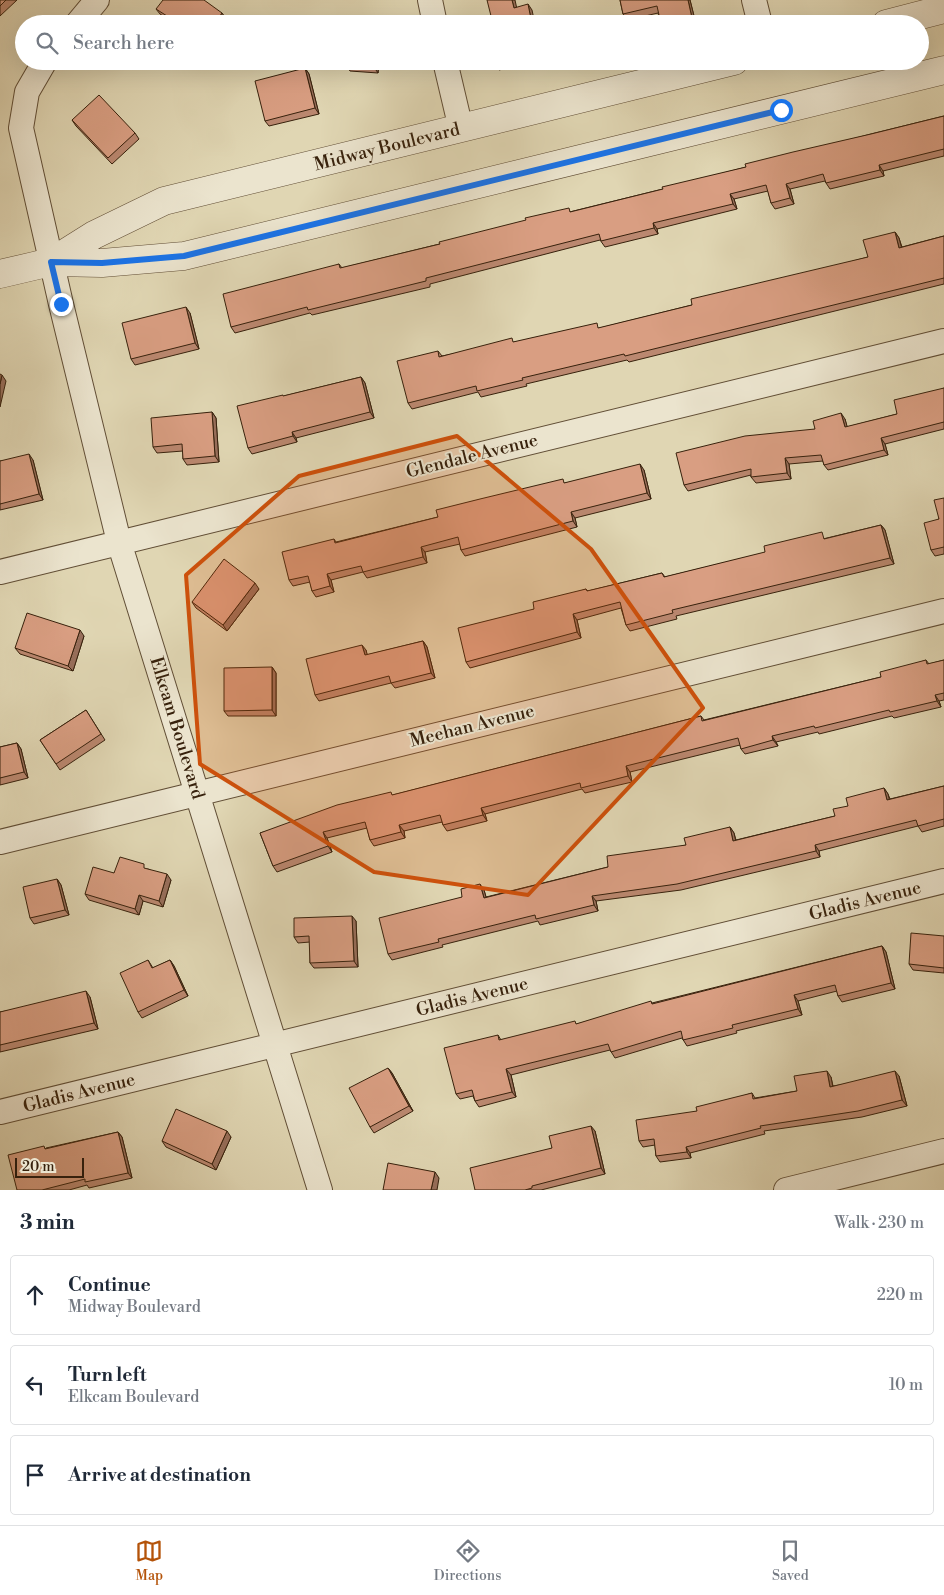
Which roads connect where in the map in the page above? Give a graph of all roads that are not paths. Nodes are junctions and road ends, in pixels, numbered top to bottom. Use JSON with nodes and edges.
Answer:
{"nodes":[{"id":1,"x":97,"y":0,"type":"edge"},
{"id":2,"x":430,"y":0,"type":"edge"},
{"id":3,"x":754,"y":0,"type":"edge"},
{"id":4,"x":944,"y":10,"type":"edge"},
{"id":5,"x":84,"y":15,"type":"edge"},
{"id":6,"x":434,"y":15,"type":"edge"},
{"id":7,"x":758,"y":15,"type":"edge"},
{"id":8,"x":923,"y":15,"type":"edge"},
{"id":9,"x":40,"y":70,"type":"edge"},
{"id":10,"x":447,"y":70,"type":"edge"},
{"id":11,"x":698,"y":70,"type":"edge"},
{"id":12,"x":944,"y":70,"type":"edge"},
{"id":13,"x":461,"y":129,"type":"junction"},
{"id":14,"x":51,"y":262,"type":"junction"},
{"id":15,"x":0,"y":274,"type":"edge"},
{"id":16,"x":944,"y":341,"type":"edge"},
{"id":17,"x":119,"y":542,"type":"junction"},
{"id":18,"x":0,"y":572,"type":"edge"},
{"id":19,"x":944,"y":611,"type":"edge"},
{"id":20,"x":197,"y":793,"type":"junction"},
{"id":21,"x":0,"y":842,"type":"edge"},
{"id":22,"x":944,"y":881,"type":"edge"},
{"id":23,"x":275,"y":1045,"type":"junction"},
{"id":24,"x":0,"y":1112,"type":"edge"},
{"id":25,"x":944,"y":1152,"type":"edge"},
{"id":26,"x":320,"y":1190,"type":"edge"},
{"id":27,"x":786,"y":1190,"type":"edge"}],
"edges":[{"from":1,"to":5,"type":"street"},
{"from":2,"to":6,"type":"street"},
{"from":3,"to":7,"type":"street"},
{"from":4,"to":8,"type":"street"},
{"from":9,"to":14,"type":"street","name":"Elkcam Boulevard"},
{"from":10,"to":13,"type":"street"},
{"from":11,"to":13,"type":"street","name":"Midway Boulevard"},
{"from":12,"to":14,"type":"street","name":"Midway Boulevard"},
{"from":13,"to":14,"type":"street","name":"Midway Boulevard"},
{"from":14,"to":15,"type":"street","name":"Midway Boulevard"},
{"from":14,"to":17,"type":"street","name":"Elkcam Boulevard"},
{"from":16,"to":17,"type":"street","name":"Glendale Avenue"},
{"from":17,"to":18,"type":"street","name":"Glendale Avenue"},
{"from":17,"to":20,"type":"street","name":"Elkcam Boulevard"},
{"from":19,"to":20,"type":"street","name":"Meehan Avenue"},
{"from":20,"to":21,"type":"street","name":"Meehan Avenue"},
{"from":20,"to":23,"type":"street","name":"Elkcam Boulevard"},
{"from":22,"to":23,"type":"street","name":"Gladis Avenue"},
{"from":23,"to":24,"type":"street","name":"Gladis Avenue"},
{"from":23,"to":26,"type":"street","name":"Elkcam Boulevard"},
{"from":25,"to":27,"type":"street"}]}
